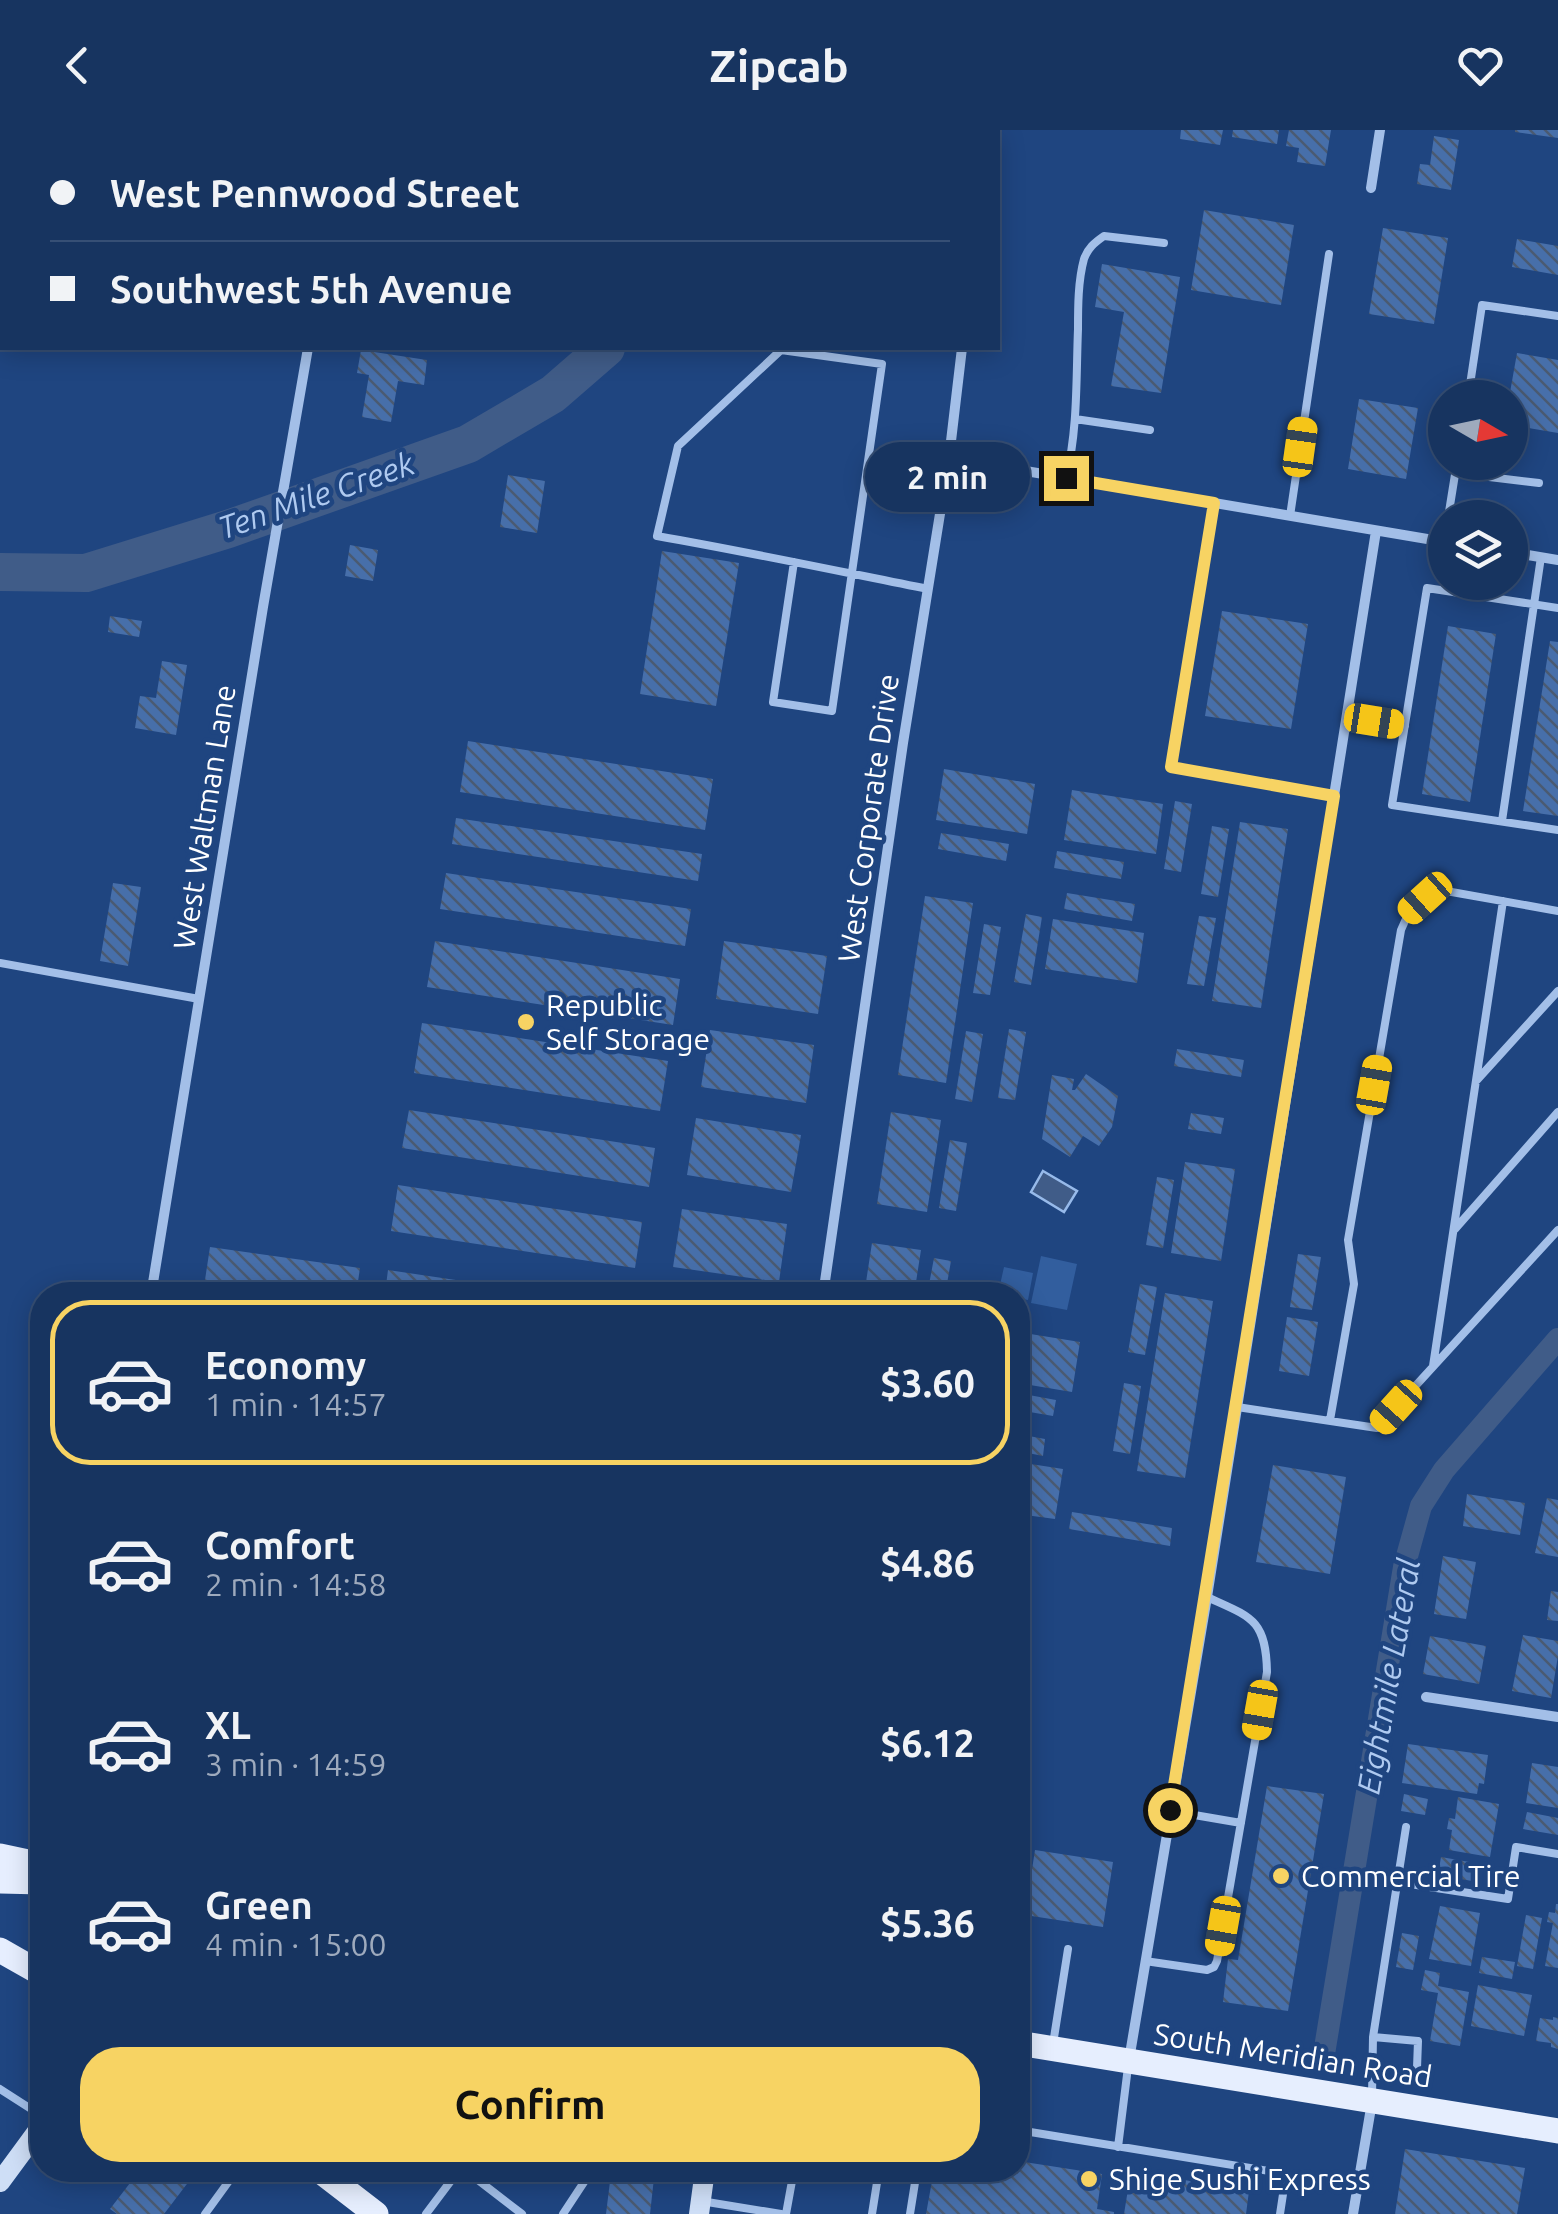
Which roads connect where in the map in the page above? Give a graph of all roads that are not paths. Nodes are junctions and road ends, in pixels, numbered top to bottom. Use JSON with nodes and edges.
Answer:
{"nodes":[{"id":1,"x":1380,"y":130,"type":"edge"},
{"id":2,"x":1371,"y":188,"type":"dead end"},
{"id":3,"x":1164,"y":243,"type":"dead end"},
{"id":4,"x":1328,"y":254,"type":"dead end"},
{"id":5,"x":1558,"y":316,"type":"edge"},
{"id":6,"x":308,"y":350,"type":"edge"},
{"id":7,"x":781,"y":350,"type":"edge"},
{"id":8,"x":789,"y":350,"type":"edge"},
{"id":9,"x":962,"y":350,"type":"edge"},
{"id":10,"x":1471,"y":380,"type":"edge"},
{"id":11,"x":1075,"y":419,"type":"junction"},
{"id":12,"x":1150,"y":430,"type":"dead end"},
{"id":13,"x":949,"y":458,"type":"junction"},
{"id":14,"x":1066,"y":478,"type":"junction"},
{"id":15,"x":1522,"y":480,"type":"edge"},
{"id":16,"x":1539,"y":483,"type":"dead end"},
{"id":17,"x":1214,"y":503,"type":"junction"},
{"id":18,"x":1290,"y":516,"type":"junction"},
{"id":19,"x":1376,"y":530,"type":"junction"},
{"id":20,"x":1428,"y":538,"type":"edge"},
{"id":21,"x":1528,"y":555,"type":"edge"},
{"id":22,"x":1540,"y":557,"type":"junction"},
{"id":23,"x":1558,"y":560,"type":"edge"},
{"id":24,"x":794,"y":562,"type":"junction"},
{"id":25,"x":852,"y":573,"type":"junction"},
{"id":26,"x":928,"y":589,"type":"junction"},
{"id":27,"x":1533,"y":604,"type":"junction"},
{"id":28,"x":1558,"y":608,"type":"edge"},
{"id":29,"x":1347,"y":716,"type":"junction"},
{"id":30,"x":1405,"y":726,"type":"junction"},
{"id":31,"x":1334,"y":796,"type":"junction"},
{"id":32,"x":1502,"y":822,"type":"junction"},
{"id":33,"x":1558,"y":830,"type":"edge"},
{"id":34,"x":1503,"y":901,"type":"junction"},
{"id":35,"x":1558,"y":911,"type":"edge"},
{"id":36,"x":0,"y":963,"type":"edge"},
{"id":37,"x":1558,"y":990,"type":"edge"},
{"id":38,"x":200,"y":999,"type":"junction"},
{"id":39,"x":1476,"y":1081,"type":"junction"},
{"id":40,"x":1558,"y":1112,"type":"edge"},
{"id":41,"x":1558,"y":1230,"type":"edge"},
{"id":42,"x":1454,"y":1231,"type":"junction"},
{"id":43,"x":153,"y":1282,"type":"edge"},
{"id":44,"x":825,"y":1282,"type":"edge"},
{"id":45,"x":1433,"y":1366,"type":"junction"},
{"id":46,"x":1237,"y":1407,"type":"junction"},
{"id":47,"x":1330,"y":1420,"type":"junction"},
{"id":48,"x":1206,"y":1597,"type":"junction"},
{"id":49,"x":1426,"y":1697,"type":"dead end"},
{"id":50,"x":1558,"y":1717,"type":"edge"},
{"id":51,"x":1170,"y":1810,"type":"junction"},
{"id":52,"x":1241,"y":1823,"type":"junction"},
{"id":53,"x":1406,"y":1827,"type":"dead end"},
{"id":54,"x":1558,"y":1854,"type":"edge"},
{"id":55,"x":0,"y":1856,"type":"edge"},
{"id":56,"x":30,"y":1863,"type":"edge"},
{"id":57,"x":0,"y":1881,"type":"edge"},
{"id":58,"x":30,"y":1882,"type":"edge"},
{"id":59,"x":1398,"y":1882,"type":"junction"},
{"id":60,"x":1068,"y":1949,"type":"dead end"},
{"id":61,"x":0,"y":1950,"type":"edge"},
{"id":62,"x":1145,"y":1961,"type":"junction"},
{"id":63,"x":30,"y":1967,"type":"edge"},
{"id":64,"x":1372,"y":2036,"type":"junction"},
{"id":65,"x":1030,"y":2044,"type":"edge"},
{"id":66,"x":1052,"y":2048,"type":"junction"},
{"id":67,"x":1128,"y":2061,"type":"junction"},
{"id":68,"x":1417,"y":2068,"type":"dead end"},
{"id":69,"x":0,"y":2090,"type":"edge"},
{"id":70,"x":1372,"y":2100,"type":"junction"},
{"id":71,"x":30,"y":2109,"type":"edge"},
{"id":72,"x":1558,"y":2131,"type":"edge"},
{"id":73,"x":1030,"y":2132,"type":"edge"},
{"id":74,"x":30,"y":2142,"type":"edge"},
{"id":75,"x":1118,"y":2147,"type":"junction"},
{"id":76,"x":0,"y":2182,"type":"edge"},
{"id":77,"x":228,"y":2182,"type":"edge"},
{"id":78,"x":335,"y":2182,"type":"edge"},
{"id":79,"x":452,"y":2182,"type":"edge"},
{"id":80,"x":478,"y":2182,"type":"edge"},
{"id":81,"x":584,"y":2182,"type":"edge"},
{"id":82,"x":703,"y":2182,"type":"edge"},
{"id":83,"x":791,"y":2182,"type":"edge"},
{"id":84,"x":877,"y":2182,"type":"edge"},
{"id":85,"x":914,"y":2182,"type":"edge"},
{"id":86,"x":700,"y":2208,"type":"edge"},
{"id":87,"x":766,"y":2213,"type":"edge"},
{"id":88,"x":205,"y":2214,"type":"edge"},
{"id":89,"x":376,"y":2214,"type":"edge"},
{"id":90,"x":426,"y":2214,"type":"edge"},
{"id":91,"x":522,"y":2214,"type":"edge"},
{"id":92,"x":563,"y":2214,"type":"edge"},
{"id":93,"x":783,"y":2214,"type":"edge"},
{"id":94,"x":872,"y":2214,"type":"edge"},
{"id":95,"x":910,"y":2214,"type":"edge"},
{"id":96,"x":1280,"y":2214,"type":"edge"},
{"id":97,"x":1353,"y":2214,"type":"edge"}],
"edges":[{"from":1,"to":2,"type":"street"},
{"from":3,"to":11,"type":"lane"},
{"from":4,"to":18,"type":"lane"},
{"from":5,"to":10,"type":"lane"},
{"from":6,"to":38,"type":"street","name":"West Waltman Lane"},
{"from":7,"to":24,"type":"lane"},
{"from":8,"to":25,"type":"lane"},
{"from":9,"to":13,"type":"street","name":"West Corporate Drive"},
{"from":11,"to":12,"type":"lane"},
{"from":11,"to":14,"type":"lane"},
{"from":13,"to":14,"type":"street"},
{"from":13,"to":26,"type":"street","name":"West Corporate Drive"},
{"from":14,"to":17,"type":"street"},
{"from":15,"to":16,"type":"lane"},
{"from":17,"to":18,"type":"street"},
{"from":17,"to":31,"type":"lane"},
{"from":18,"to":19,"type":"street"},
{"from":19,"to":20,"type":"street"},
{"from":19,"to":29,"type":"street"},
{"from":21,"to":22,"type":"street"},
{"from":22,"to":23,"type":"street"},
{"from":22,"to":27,"type":"lane"},
{"from":24,"to":25,"type":"lane"},
{"from":24,"to":25,"type":"lane"},
{"from":25,"to":26,"type":"lane"},
{"from":26,"to":44,"type":"street","name":"West Corporate Drive"},
{"from":27,"to":28,"type":"lane"},
{"from":27,"to":30,"type":"lane"},
{"from":27,"to":32,"type":"lane"},
{"from":29,"to":30,"type":"lane"},
{"from":29,"to":31,"type":"street"},
{"from":30,"to":32,"type":"lane"},
{"from":31,"to":46,"type":"street"},
{"from":32,"to":33,"type":"lane"},
{"from":34,"to":35,"type":"lane"},
{"from":34,"to":39,"type":"lane"},
{"from":34,"to":47,"type":"lane"},
{"from":36,"to":38,"type":"lane"},
{"from":37,"to":39,"type":"lane"},
{"from":38,"to":43,"type":"street","name":"West Waltman Lane"},
{"from":39,"to":42,"type":"lane"},
{"from":40,"to":42,"type":"lane"},
{"from":41,"to":45,"type":"lane"},
{"from":42,"to":45,"type":"lane"},
{"from":45,"to":47,"type":"lane"},
{"from":46,"to":47,"type":"lane"},
{"from":46,"to":48,"type":"street"},
{"from":48,"to":51,"type":"street"},
{"from":48,"to":52,"type":"lane"},
{"from":49,"to":50,"type":"street"},
{"from":51,"to":52,"type":"lane"},
{"from":51,"to":62,"type":"street"},
{"from":52,"to":62,"type":"lane"},
{"from":53,"to":59,"type":"lane"},
{"from":54,"to":59,"type":"lane"},
{"from":55,"to":56,"type":"main road"},
{"from":57,"to":58,"type":"main road"},
{"from":59,"to":64,"type":"lane"},
{"from":60,"to":66,"type":"lane"},
{"from":61,"to":63,"type":"main road"},
{"from":62,"to":67,"type":"street"},
{"from":64,"to":68,"type":"lane"},
{"from":64,"to":70,"type":"lane"},
{"from":65,"to":66,"type":"main road","name":"South Meridian Road"},
{"from":66,"to":67,"type":"main road","name":"South Meridian Road"},
{"from":67,"to":70,"type":"main road","name":"South Meridian Road"},
{"from":67,"to":75,"type":"lane"},
{"from":69,"to":71,"type":"lane"},
{"from":70,"to":72,"type":"main road","name":"South Meridian Road"},
{"from":70,"to":97,"type":"street"},
{"from":73,"to":75,"type":"lane"},
{"from":74,"to":76,"type":"street"},
{"from":75,"to":96,"type":"lane"},
{"from":77,"to":88,"type":"lane"},
{"from":78,"to":89,"type":"main road"},
{"from":79,"to":90,"type":"lane"},
{"from":80,"to":91,"type":"lane"},
{"from":81,"to":92,"type":"lane"},
{"from":82,"to":86,"type":"street"},
{"from":83,"to":93,"type":"lane"},
{"from":84,"to":94,"type":"lane"},
{"from":85,"to":95,"type":"lane"},
{"from":86,"to":87,"type":"lane"},
{"from":87,"to":93,"type":"lane"}]}
